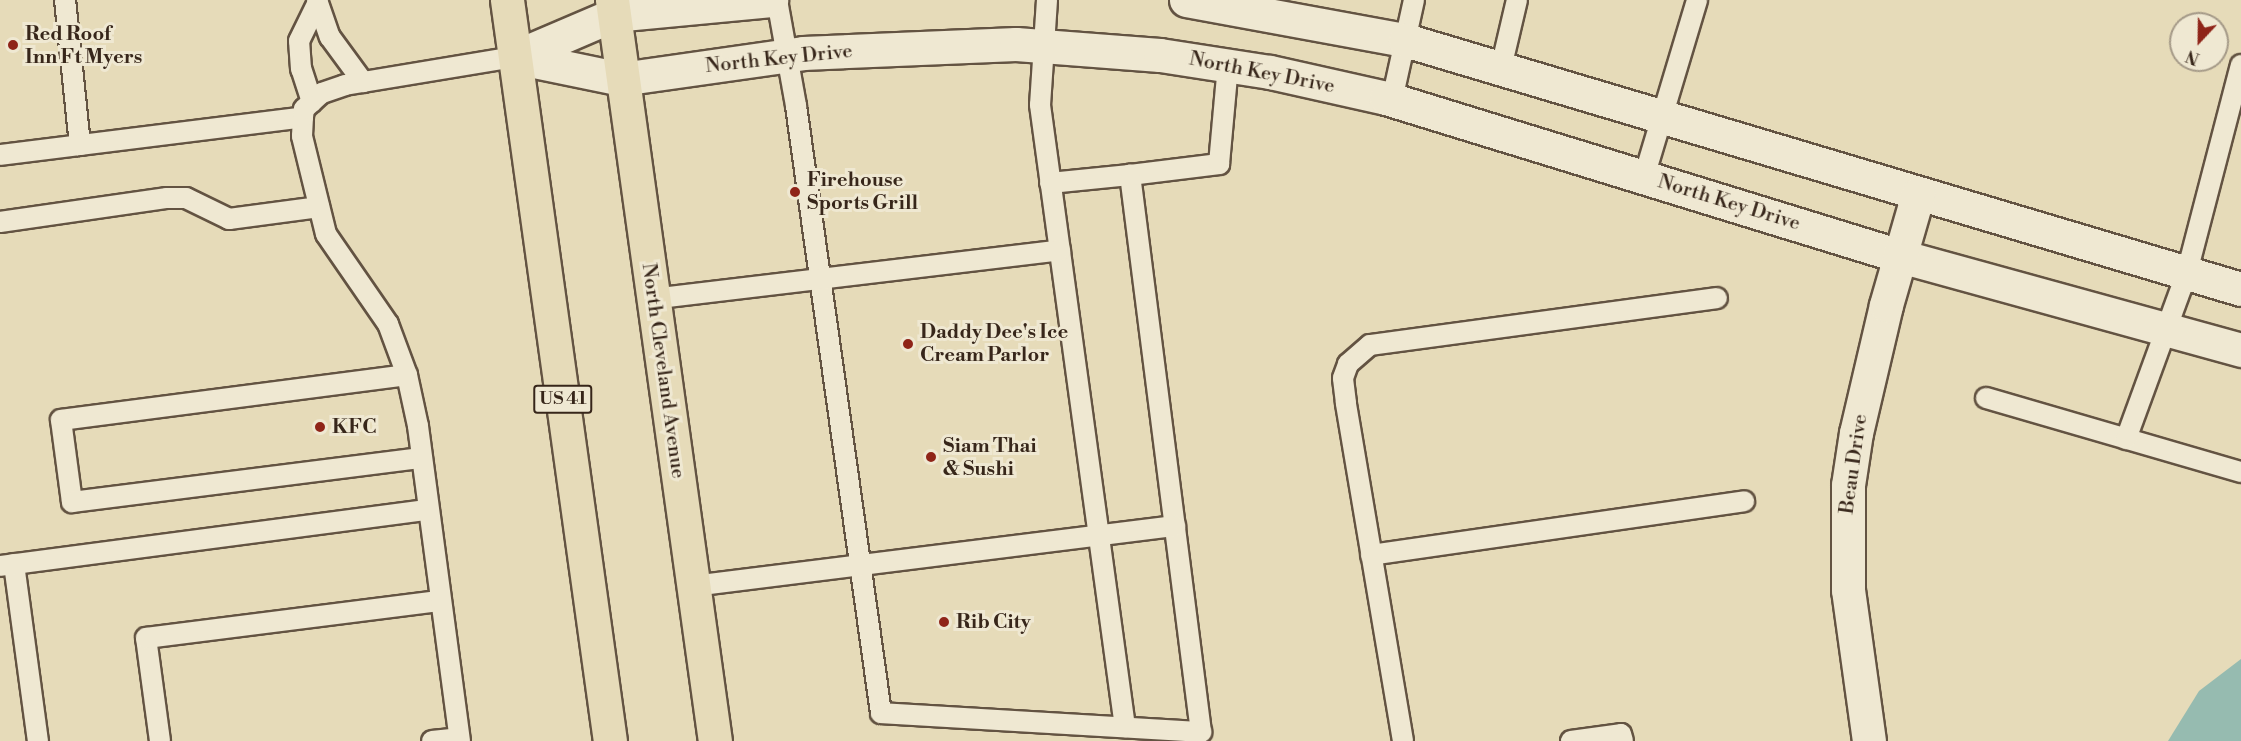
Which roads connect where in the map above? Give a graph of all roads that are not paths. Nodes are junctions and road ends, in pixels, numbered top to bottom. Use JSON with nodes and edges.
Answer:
{"nodes":[{"id":1,"x":65,"y":0,"type":"edge"},
{"id":2,"x":507,"y":0,"type":"edge"},
{"id":3,"x":771,"y":0,"type":"edge"},
{"id":4,"x":777,"y":0,"type":"edge"},
{"id":5,"x":1047,"y":0,"type":"edge"},
{"id":6,"x":1186,"y":0,"type":"edge"},
{"id":7,"x":1414,"y":0,"type":"edge"},
{"id":8,"x":1517,"y":0,"type":"edge"},
{"id":9,"x":1697,"y":0,"type":"edge"},
{"id":10,"x":317,"y":1,"type":"edge"},
{"id":11,"x":612,"y":8,"type":"edge"},
{"id":12,"x":1405,"y":40,"type":"junction"},
{"id":13,"x":1042,"y":45,"type":"junction"},
{"id":14,"x":784,"y":55,"type":"junction"},
{"id":15,"x":515,"y":57,"type":"junction"},
{"id":16,"x":2241,"y":64,"type":"edge"},
{"id":17,"x":1228,"y":66,"type":"junction"},
{"id":18,"x":1501,"y":68,"type":"junction"},
{"id":19,"x":621,"y":79,"type":"junction"},
{"id":20,"x":363,"y":82,"type":"junction"},
{"id":21,"x":1392,"y":100,"type":"junction"},
{"id":22,"x":307,"y":109,"type":"junction"},
{"id":23,"x":1663,"y":116,"type":"junction"},
{"id":24,"x":80,"y":145,"type":"junction"},
{"id":25,"x":0,"y":155,"type":"edge"},
{"id":26,"x":1130,"y":176,"type":"junction"},
{"id":27,"x":1644,"y":177,"type":"junction"},
{"id":28,"x":1050,"y":183,"type":"junction"},
{"id":29,"x":1918,"y":194,"type":"junction"},
{"id":30,"x":319,"y":207,"type":"junction"},
{"id":31,"x":0,"y":222,"type":"edge"},
{"id":32,"x":1060,"y":250,"type":"junction"},
{"id":33,"x":1900,"y":256,"type":"junction"},
{"id":34,"x":2187,"y":272,"type":"junction"},
{"id":35,"x":820,"y":278,"type":"junction"},
{"id":36,"x":2241,"y":289,"type":"edge"},
{"id":37,"x":652,"y":298,"type":"junction"},
{"id":38,"x":1717,"y":298,"type":"dead end"},
{"id":39,"x":2165,"y":326,"type":"junction"},
{"id":40,"x":2241,"y":350,"type":"edge"},
{"id":41,"x":407,"y":375,"type":"junction"},
{"id":42,"x":1986,"y":398,"type":"dead end"},
{"id":43,"x":2126,"y":439,"type":"junction"},
{"id":44,"x":421,"y":458,"type":"junction"},
{"id":45,"x":2241,"y":472,"type":"edge"},
{"id":46,"x":1744,"y":501,"type":"dead end"},
{"id":47,"x":426,"y":510,"type":"junction"},
{"id":48,"x":1175,"y":526,"type":"junction"},
{"id":49,"x":1099,"y":536,"type":"junction"},
{"id":50,"x":1371,"y":555,"type":"junction"},
{"id":51,"x":7,"y":565,"type":"edge"},
{"id":52,"x":861,"y":568,"type":"junction"},
{"id":53,"x":693,"y":586,"type":"junction"},
{"id":54,"x":439,"y":601,"type":"junction"},
{"id":55,"x":1125,"y":728,"type":"junction"},
{"id":56,"x":459,"y":740,"type":"edge"},
{"id":57,"x":38,"y":741,"type":"edge"},
{"id":58,"x":160,"y":741,"type":"edge"},
{"id":59,"x":432,"y":741,"type":"edge"},
{"id":60,"x":610,"y":741,"type":"edge"},
{"id":61,"x":715,"y":741,"type":"edge"},
{"id":62,"x":1402,"y":741,"type":"edge"},
{"id":63,"x":1571,"y":741,"type":"edge"},
{"id":64,"x":1623,"y":741,"type":"edge"},
{"id":65,"x":1869,"y":741,"type":"edge"}],
"edges":[{"from":1,"to":24,"type":"lane"},
{"from":2,"to":15,"type":"main road","number":"US 41"},
{"from":3,"to":11,"type":"street"},
{"from":4,"to":14,"type":"lane"},
{"from":5,"to":13,"type":"lane"},
{"from":6,"to":12,"type":"street"},
{"from":7,"to":12,"type":"lane"},
{"from":8,"to":18,"type":"lane"},
{"from":9,"to":23,"type":"lane"},
{"from":10,"to":20,"type":"lane"},
{"from":10,"to":22,"type":"lane"},
{"from":11,"to":15,"type":"street"},
{"from":11,"to":19,"type":"main road","name":"North Cleveland Avenue"},
{"from":12,"to":18,"type":"street"},
{"from":12,"to":21,"type":"lane"},
{"from":13,"to":14,"type":"street","name":"North Key Drive"},
{"from":13,"to":17,"type":"street","name":"North Key Drive"},
{"from":13,"to":28,"type":"lane"},
{"from":14,"to":19,"type":"street","name":"North Key Drive"},
{"from":14,"to":35,"type":"lane"},
{"from":15,"to":19,"type":"street","name":"North Key Drive"},
{"from":15,"to":20,"type":"lane"},
{"from":15,"to":60,"type":"main road","number":"US 41"},
{"from":16,"to":34,"type":"lane"},
{"from":17,"to":21,"type":"street","name":"North Key Drive"},
{"from":17,"to":26,"type":"lane"},
{"from":18,"to":23,"type":"street"},
{"from":19,"to":37,"type":"main road","name":"North Cleveland Avenue"},
{"from":20,"to":22,"type":"lane"},
{"from":21,"to":27,"type":"street","name":"North Key Drive"},
{"from":22,"to":24,"type":"lane"},
{"from":22,"to":30,"type":"lane"},
{"from":23,"to":27,"type":"lane"},
{"from":23,"to":29,"type":"street"},
{"from":24,"to":25,"type":"lane"},
{"from":26,"to":28,"type":"lane"},
{"from":26,"to":48,"type":"lane"},
{"from":27,"to":33,"type":"street","name":"North Key Drive"},
{"from":28,"to":32,"type":"lane"},
{"from":29,"to":33,"type":"street","name":"Beau Drive"},
{"from":29,"to":34,"type":"street"},
{"from":30,"to":31,"type":"lane"},
{"from":30,"to":41,"type":"lane"},
{"from":32,"to":35,"type":"lane"},
{"from":32,"to":49,"type":"lane"},
{"from":33,"to":39,"type":"street","name":"North Key Drive"},
{"from":33,"to":65,"type":"street","name":"Beau Drive"},
{"from":34,"to":36,"type":"street"},
{"from":34,"to":39,"type":"lane"},
{"from":35,"to":37,"type":"lane"},
{"from":35,"to":52,"type":"lane"},
{"from":37,"to":53,"type":"main road","name":"North Cleveland Avenue"},
{"from":38,"to":50,"type":"lane"},
{"from":39,"to":40,"type":"street","name":"North Key Drive"},
{"from":39,"to":43,"type":"lane"},
{"from":41,"to":44,"type":"lane"},
{"from":41,"to":44,"type":"lane"},
{"from":42,"to":43,"type":"lane"},
{"from":43,"to":45,"type":"lane"},
{"from":44,"to":47,"type":"lane"},
{"from":46,"to":50,"type":"lane"},
{"from":47,"to":51,"type":"lane"},
{"from":47,"to":54,"type":"lane"},
{"from":48,"to":49,"type":"lane"},
{"from":48,"to":55,"type":"lane"},
{"from":49,"to":52,"type":"lane"},
{"from":49,"to":55,"type":"lane"},
{"from":50,"to":62,"type":"lane"},
{"from":51,"to":57,"type":"lane"},
{"from":52,"to":53,"type":"lane"},
{"from":52,"to":55,"type":"lane"},
{"from":53,"to":61,"type":"main road","name":"North Cleveland Avenue"},
{"from":54,"to":56,"type":"lane"},
{"from":54,"to":58,"type":"lane"},
{"from":56,"to":59,"type":"lane"},
{"from":63,"to":64,"type":"lane"}]}
